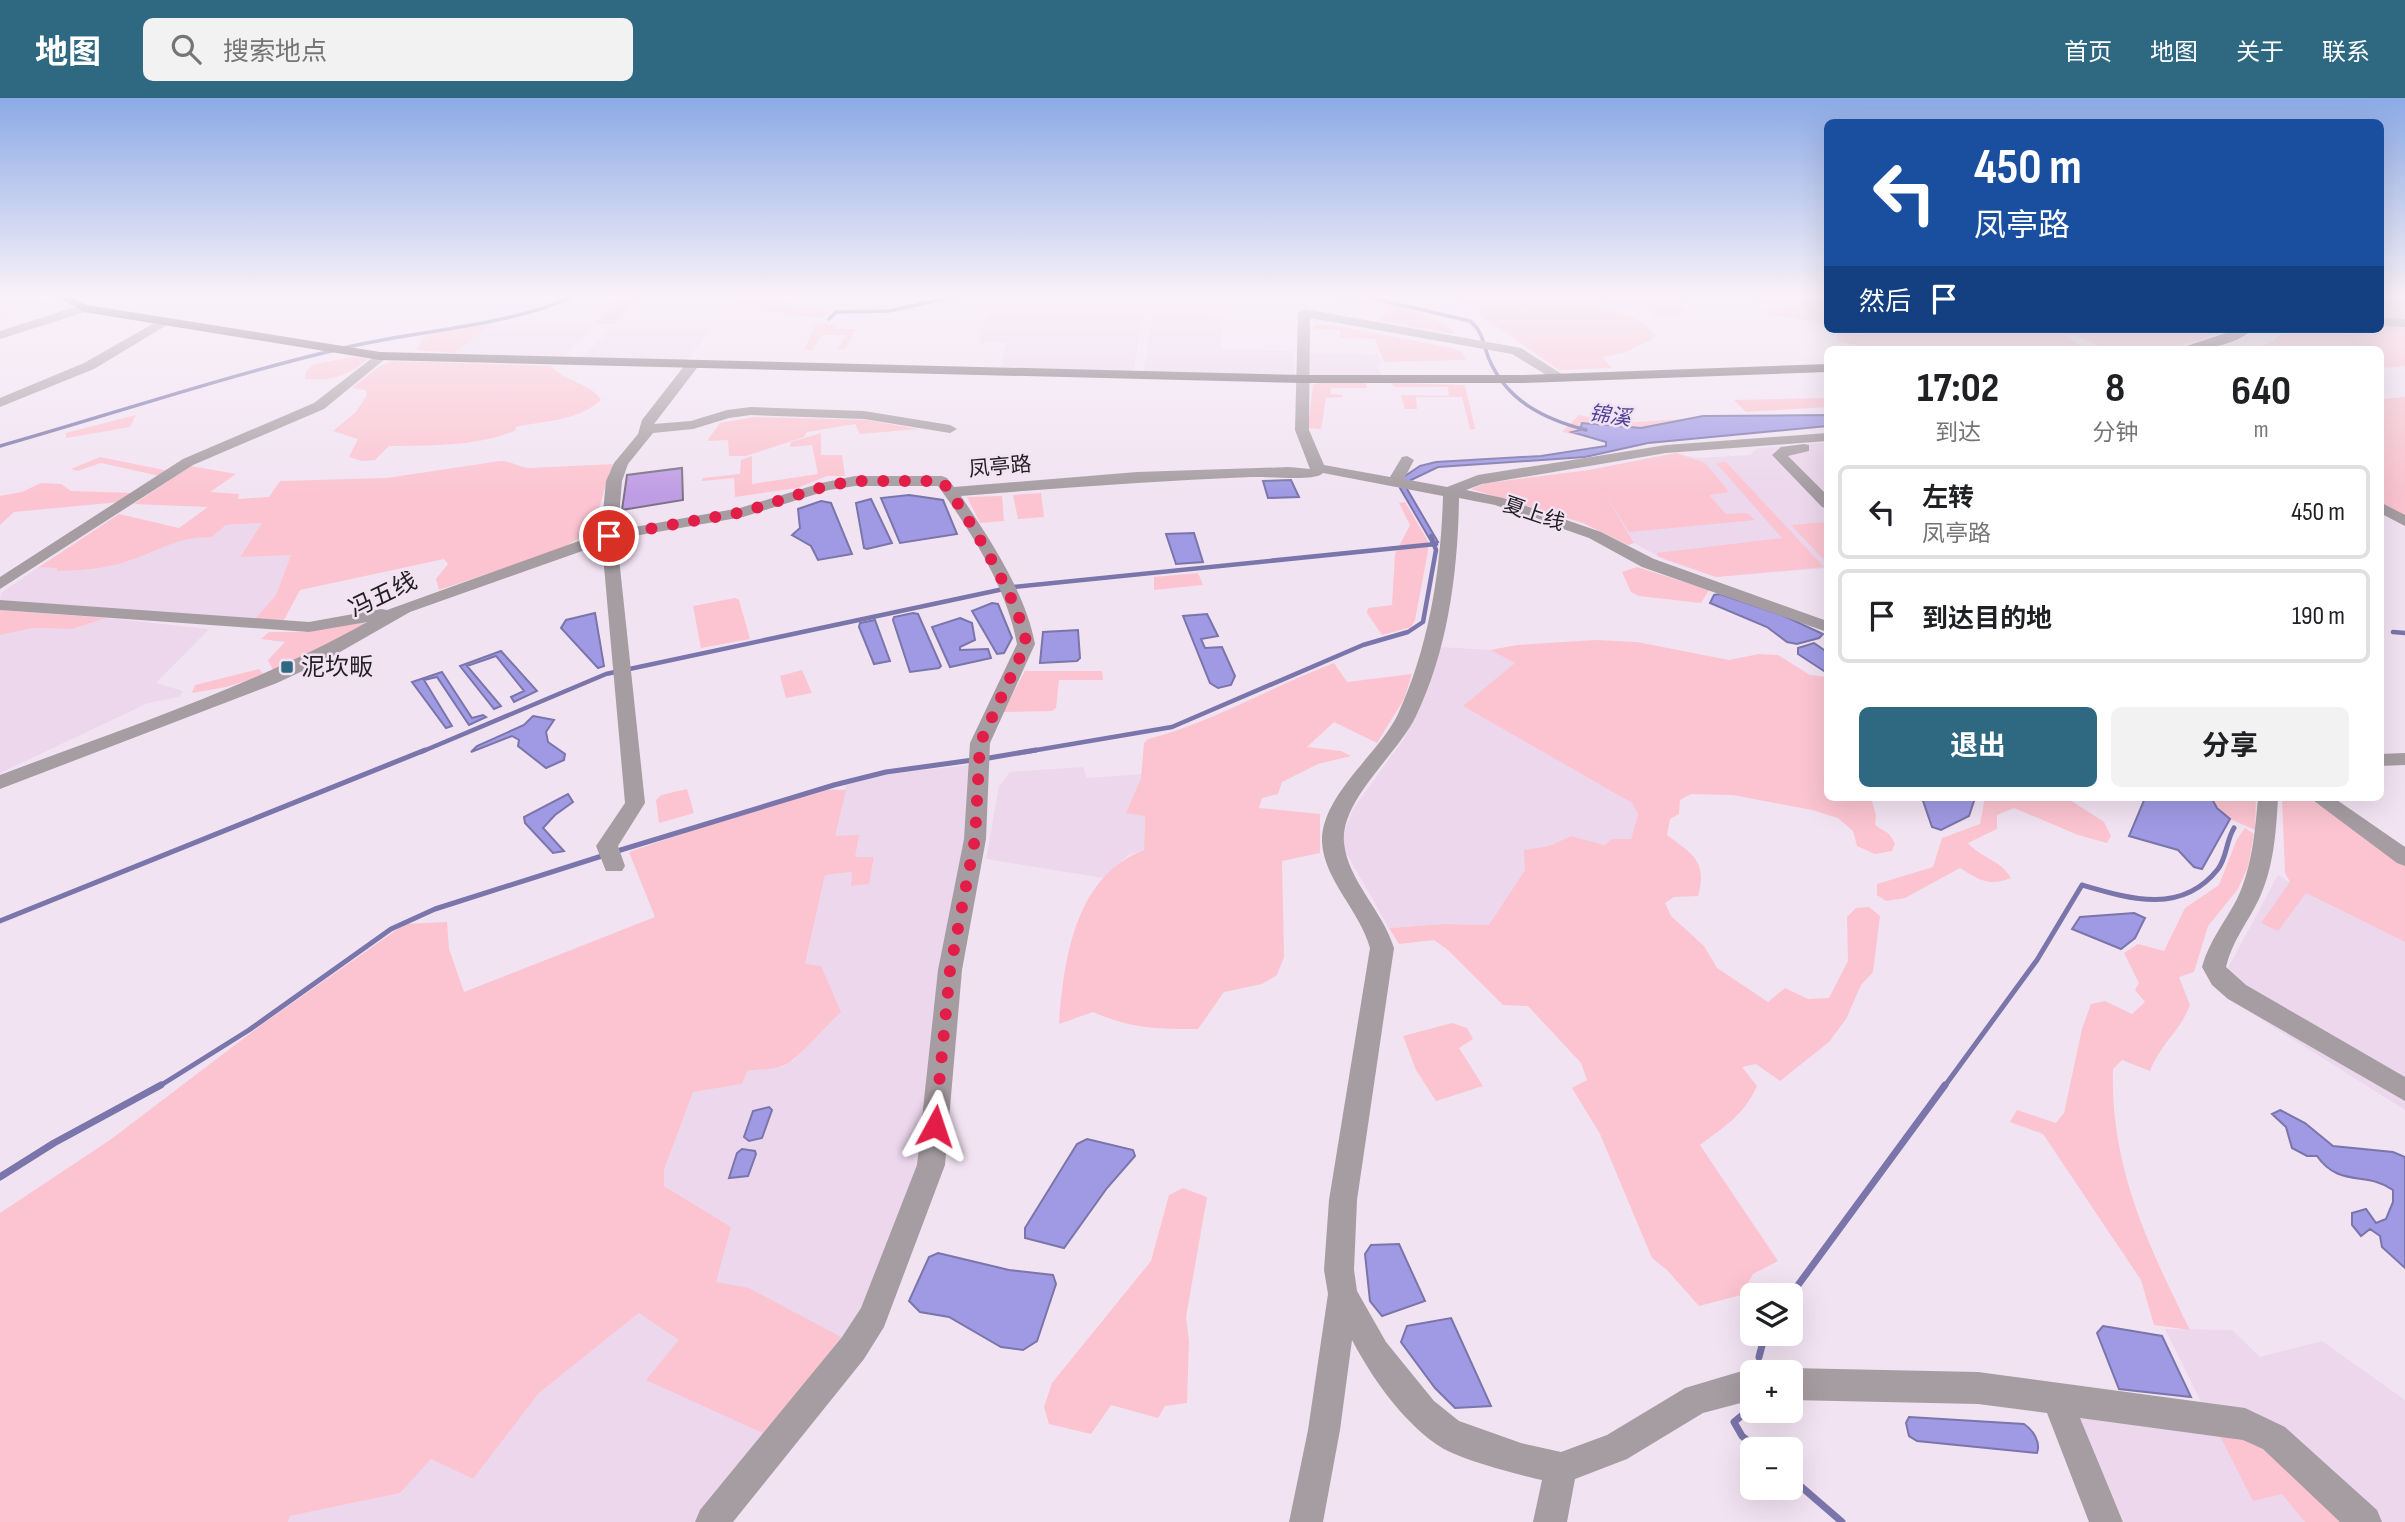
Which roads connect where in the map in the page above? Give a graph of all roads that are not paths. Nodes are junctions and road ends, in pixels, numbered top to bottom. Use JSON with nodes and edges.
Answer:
{"nodes":[{"id":1,"x":97,"y":361,"type":"edge"},
{"id":2,"x":373,"y":361,"type":"edge"},
{"id":3,"x":593,"y":361,"type":"edge"},
{"id":4,"x":1304,"y":361,"type":"edge"},
{"id":5,"x":1534,"y":361,"type":"edge"},
{"id":6,"x":693,"y":364,"type":"junction"},
{"id":7,"x":1824,"y":370,"type":"edge"},
{"id":8,"x":1562,"y":378,"type":"junction"},
{"id":9,"x":1304,"y":379,"type":"junction"},
{"id":10,"x":0,"y":402,"type":"edge"},
{"id":11,"x":646,"y":429,"type":"junction"},
{"id":12,"x":950,"y":429,"type":"dead end"},
{"id":13,"x":1824,"y":437,"type":"edge"},
{"id":14,"x":1824,"y":447,"type":"edge"},
{"id":15,"x":1407,"y":460,"type":"dead end"},
{"id":16,"x":1318,"y":468,"type":"junction"},
{"id":17,"x":1394,"y":483,"type":"junction"},
{"id":18,"x":1442,"y":490,"type":"junction"},
{"id":19,"x":951,"y":492,"type":"junction"},
{"id":20,"x":1824,"y":502,"type":"edge"},
{"id":21,"x":2384,"y":509,"type":"edge"},
{"id":22,"x":2405,"y":521,"type":"edge"},
{"id":23,"x":609,"y":536,"type":"junction"},
{"id":24,"x":0,"y":584,"type":"edge"},
{"id":25,"x":0,"y":605,"type":"edge"},
{"id":26,"x":404,"y":608,"type":"junction"},
{"id":27,"x":1824,"y":626,"type":"edge"},
{"id":28,"x":2405,"y":759,"type":"edge"},
{"id":29,"x":2384,"y":760,"type":"edge"},
{"id":30,"x":0,"y":782,"type":"edge"},
{"id":31,"x":2268,"y":801,"type":"edge"},
{"id":32,"x":2324,"y":801,"type":"edge"},
{"id":33,"x":2405,"y":858,"type":"edge"},
{"id":34,"x":614,"y":866,"type":"dead end"},
{"id":35,"x":2405,"y":1090,"type":"edge"},
{"id":36,"x":1343,"y":1294,"type":"junction"},
{"id":37,"x":1803,"y":1384,"type":"edge"},
{"id":38,"x":1740,"y":1387,"type":"edge"},
{"id":39,"x":2057,"y":1399,"type":"junction"},
{"id":40,"x":1561,"y":1468,"type":"junction"},
{"id":41,"x":712,"y":1522,"type":"edge"},
{"id":42,"x":1306,"y":1522,"type":"edge"},
{"id":43,"x":1550,"y":1522,"type":"edge"},
{"id":44,"x":2106,"y":1522,"type":"edge"},
{"id":45,"x":2365,"y":1522,"type":"edge"}],
"edges":[{"from":1,"to":10,"type":"street"},
{"from":2,"to":24,"type":"street"},
{"from":3,"to":6,"type":"main road"},
{"from":4,"to":9,"type":"street"},
{"from":5,"to":8,"type":"street"},
{"from":6,"to":9,"type":"main road"},
{"from":6,"to":11,"type":"street"},
{"from":7,"to":8,"type":"main road"},
{"from":8,"to":9,"type":"main road"},
{"from":9,"to":16,"type":"street"},
{"from":11,"to":12,"type":"street"},
{"from":11,"to":23,"type":"street"},
{"from":13,"to":18,"type":"street"},
{"from":14,"to":20,"type":"street"},
{"from":15,"to":17,"type":"street"},
{"from":16,"to":17,"type":"street","name":"夏上线"},
{"from":16,"to":19,"type":"street","name":"凤亭路"},
{"from":17,"to":18,"type":"street","name":"夏上线"},
{"from":18,"to":27,"type":"street","name":"夏上线"},
{"from":18,"to":36,"type":"street"},
{"from":19,"to":23,"type":"street","name":"凤亭路"},
{"from":19,"to":41,"type":"street"},
{"from":21,"to":22,"type":"street"},
{"from":23,"to":26,"type":"street","name":"冯五线"},
{"from":23,"to":34,"type":"street"},
{"from":25,"to":26,"type":"street"},
{"from":26,"to":30,"type":"street","name":"冯五线"},
{"from":28,"to":29,"type":"street"},
{"from":31,"to":35,"type":"street"},
{"from":32,"to":33,"type":"street"},
{"from":36,"to":40,"type":"street"},
{"from":36,"to":42,"type":"street"},
{"from":37,"to":39,"type":"street"},
{"from":38,"to":40,"type":"street"},
{"from":39,"to":44,"type":"street"},
{"from":39,"to":45,"type":"street"},
{"from":40,"to":43,"type":"street"}]}
